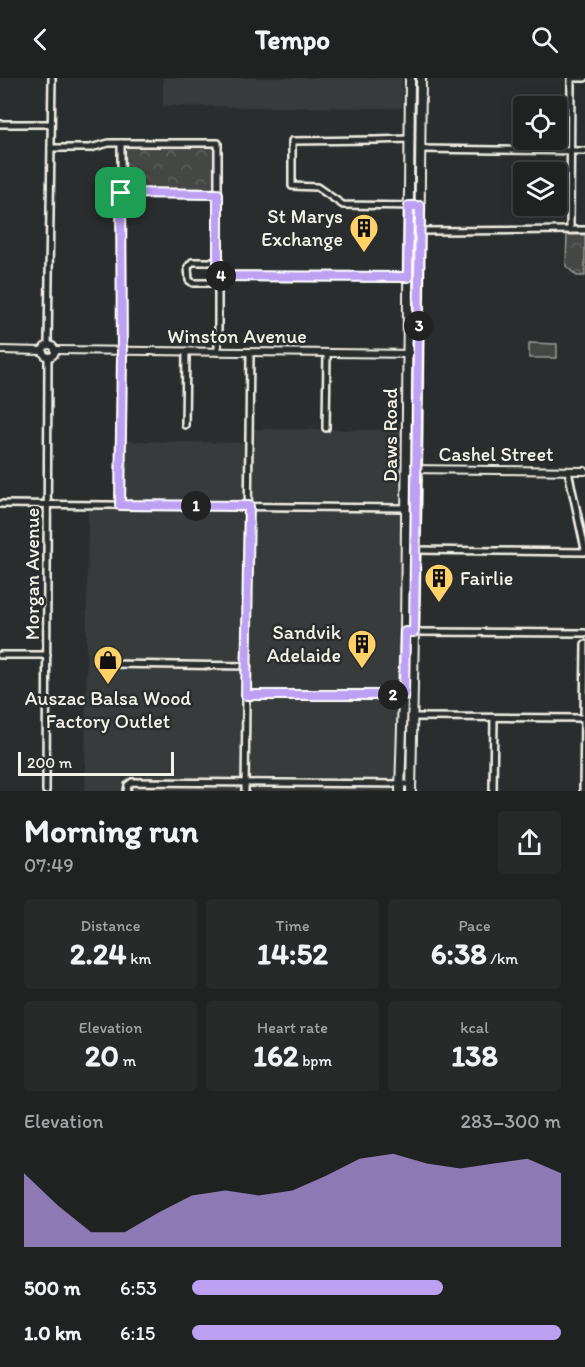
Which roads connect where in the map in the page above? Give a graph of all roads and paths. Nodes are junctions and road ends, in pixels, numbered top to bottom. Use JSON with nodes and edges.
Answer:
{"nodes":[{"id":1,"x":52,"y":78,"type":"edge"},
{"id":2,"x":410,"y":78,"type":"edge"},
{"id":3,"x":420,"y":78,"type":"edge"},
{"id":4,"x":572,"y":78,"type":"edge"},
{"id":5,"x":585,"y":78,"type":"edge"},
{"id":6,"x":410,"y":95,"type":"junction"},
{"id":7,"x":0,"y":124,"type":"edge"},
{"id":8,"x":51,"y":124,"type":"junction"},
{"id":9,"x":409,"y":139,"type":"junction"},
{"id":10,"x":121,"y":143,"type":"junction"},
{"id":11,"x":51,"y":148,"type":"junction"},
{"id":12,"x":420,"y":149,"type":"junction"},
{"id":13,"x":570,"y":151,"type":"junction"},
{"id":14,"x":585,"y":151,"type":"edge"},
{"id":15,"x":121,"y":193,"type":"junction"},
{"id":16,"x":218,"y":194,"type":"junction"},
{"id":17,"x":409,"y":206,"type":"junction"},
{"id":18,"x":420,"y":206,"type":"junction"},
{"id":19,"x":570,"y":230,"type":"junction"},
{"id":20,"x":585,"y":230,"type":"edge"},
{"id":21,"x":420,"y":231,"type":"junction"},
{"id":22,"x":218,"y":262,"type":"junction"},
{"id":23,"x":408,"y":277,"type":"junction"},
{"id":24,"x":218,"y":280,"type":"junction"},
{"id":25,"x":48,"y":345,"type":"junction"},
{"id":26,"x":0,"y":350,"type":"edge"},
{"id":27,"x":43,"y":351,"type":"junction"},
{"id":28,"x":55,"y":351,"type":"junction"},
{"id":29,"x":122,"y":351,"type":"junction"},
{"id":30,"x":186,"y":352,"type":"junction"},
{"id":31,"x":218,"y":352,"type":"junction"},
{"id":32,"x":250,"y":352,"type":"junction"},
{"id":33,"x":327,"y":353,"type":"junction"},
{"id":34,"x":407,"y":354,"type":"junction"},
{"id":35,"x":418,"y":354,"type":"junction"},
{"id":36,"x":48,"y":357,"type":"junction"},
{"id":37,"x":185,"y":425,"type":"dead end"},
{"id":38,"x":326,"y":428,"type":"dead end"},
{"id":39,"x":407,"y":469,"type":"junction"},
{"id":40,"x":417,"y":470,"type":"junction"},
{"id":41,"x":568,"y":471,"type":"junction"},
{"id":42,"x":585,"y":471,"type":"edge"},
{"id":43,"x":0,"y":504,"type":"edge"},
{"id":44,"x":48,"y":504,"type":"junction"},
{"id":45,"x":120,"y":505,"type":"junction"},
{"id":46,"x":249,"y":506,"type":"junction"},
{"id":47,"x":407,"y":508,"type":"junction"},
{"id":48,"x":416,"y":550,"type":"junction"},
{"id":49,"x":585,"y":551,"type":"edge"},
{"id":50,"x":410,"y":632,"type":"junction"},
{"id":51,"x":585,"y":633,"type":"edge"},
{"id":52,"x":585,"y":644,"type":"edge"},
{"id":53,"x":0,"y":655,"type":"edge"},
{"id":54,"x":47,"y":655,"type":"junction"},
{"id":55,"x":111,"y":664,"type":"dead end"},
{"id":56,"x":247,"y":666,"type":"junction"},
{"id":57,"x":246,"y":695,"type":"junction"},
{"id":58,"x":404,"y":695,"type":"junction"},
{"id":59,"x":412,"y":717,"type":"junction"},
{"id":60,"x":494,"y":718,"type":"junction"},
{"id":61,"x":585,"y":718,"type":"edge"},
{"id":62,"x":245,"y":783,"type":"junction"},
{"id":63,"x":400,"y":787,"type":"edge"},
{"id":64,"x":411,"y":787,"type":"edge"},
{"id":65,"x":128,"y":788,"type":"edge"},
{"id":66,"x":46,"y":791,"type":"edge"},
{"id":67,"x":245,"y":791,"type":"edge"},
{"id":68,"x":493,"y":791,"type":"edge"},
{"id":69,"x":583,"y":791,"type":"edge"}],
"edges":[{"from":1,"to":8,"type":"street"},
{"from":2,"to":6,"type":"main road","name":"Daws Road"},
{"from":3,"to":6,"type":"main road"},
{"from":3,"to":12,"type":"main road","name":"Daws Road"},
{"from":4,"to":5,"type":"street"},
{"from":4,"to":13,"type":"street"},
{"from":6,"to":9,"type":"main road","name":"Daws Road"},
{"from":7,"to":8,"type":"street"},
{"from":8,"to":11,"type":"street"},
{"from":9,"to":17,"type":"main road","name":"Daws Road"},
{"from":9,"to":17,"type":"street"},
{"from":10,"to":11,"type":"street"},
{"from":10,"to":15,"type":"street"},
{"from":10,"to":16,"type":"street"},
{"from":11,"to":25,"type":"street"},
{"from":12,"to":13,"type":"street"},
{"from":12,"to":18,"type":"main road","name":"Daws Road"},
{"from":13,"to":14,"type":"street"},
{"from":13,"to":19,"type":"street"},
{"from":15,"to":16,"type":"street"},
{"from":15,"to":29,"type":"street"},
{"from":16,"to":22,"type":"street"},
{"from":17,"to":18,"type":"street"},
{"from":17,"to":23,"type":"main road","name":"Daws Road"},
{"from":18,"to":21,"type":"main road","name":"Daws Road"},
{"from":19,"to":20,"type":"street"},
{"from":19,"to":21,"type":"street"},
{"from":21,"to":35,"type":"main road","name":"Daws Road"},
{"from":22,"to":24,"type":"street"},
{"from":22,"to":24,"type":"street"},
{"from":23,"to":24,"type":"street"},
{"from":23,"to":34,"type":"main road","name":"Daws Road"},
{"from":24,"to":31,"type":"street"},
{"from":25,"to":27,"type":"street"},
{"from":25,"to":28,"type":"street"},
{"from":26,"to":27,"type":"street"},
{"from":27,"to":36,"type":"street"},
{"from":28,"to":29,"type":"street","name":"Winston Avenue"},
{"from":28,"to":36,"type":"street"},
{"from":29,"to":30,"type":"street","name":"Winston Avenue"},
{"from":29,"to":45,"type":"street"},
{"from":30,"to":31,"type":"street","name":"Winston Avenue"},
{"from":30,"to":37,"type":"street"},
{"from":31,"to":32,"type":"street","name":"Winston Avenue"},
{"from":32,"to":33,"type":"street","name":"Winston Avenue"},
{"from":32,"to":46,"type":"street"},
{"from":33,"to":34,"type":"street","name":"Winston Avenue"},
{"from":33,"to":38,"type":"street"},
{"from":34,"to":35,"type":"street","name":"Winston Avenue"},
{"from":34,"to":39,"type":"main road","name":"Daws Road"},
{"from":35,"to":40,"type":"main road","name":"Daws Road"},
{"from":36,"to":44,"type":"street","name":"Morgan Avenue"},
{"from":39,"to":40,"type":"street","name":"Cashel Street"},
{"from":39,"to":47,"type":"main road","name":"Daws Road"},
{"from":40,"to":41,"type":"street","name":"Cashel Street"},
{"from":40,"to":48,"type":"main road","name":"Daws Road"},
{"from":41,"to":42,"type":"street","name":"Cashel Street"},
{"from":41,"to":49,"type":"street"},
{"from":43,"to":44,"type":"street"},
{"from":44,"to":45,"type":"street"},
{"from":44,"to":54,"type":"street","name":"Morgan Avenue"},
{"from":45,"to":46,"type":"street"},
{"from":46,"to":47,"type":"street"},
{"from":46,"to":56,"type":"street"},
{"from":47,"to":50,"type":"main road","name":"Daws Road"},
{"from":48,"to":49,"type":"street"},
{"from":48,"to":50,"type":"main road","name":"Daws Road"},
{"from":50,"to":51,"type":"street"},
{"from":50,"to":58,"type":"main road","name":"Daws Road"},
{"from":50,"to":59,"type":"main road","name":"Daws Road"},
{"from":52,"to":61,"type":"street"},
{"from":53,"to":54,"type":"street"},
{"from":54,"to":66,"type":"street","name":"Morgan Avenue"},
{"from":55,"to":56,"type":"street"},
{"from":56,"to":57,"type":"street"},
{"from":57,"to":58,"type":"street"},
{"from":57,"to":62,"type":"street"},
{"from":58,"to":63,"type":"main road","name":"Daws Road"},
{"from":59,"to":60,"type":"street"},
{"from":59,"to":64,"type":"main road","name":"Daws Road"},
{"from":60,"to":61,"type":"street"},
{"from":60,"to":68,"type":"street"},
{"from":61,"to":69,"type":"street"},
{"from":62,"to":63,"type":"street"},
{"from":62,"to":65,"type":"street"},
{"from":62,"to":67,"type":"street"},
{"from":63,"to":64,"type":"street"}]}
